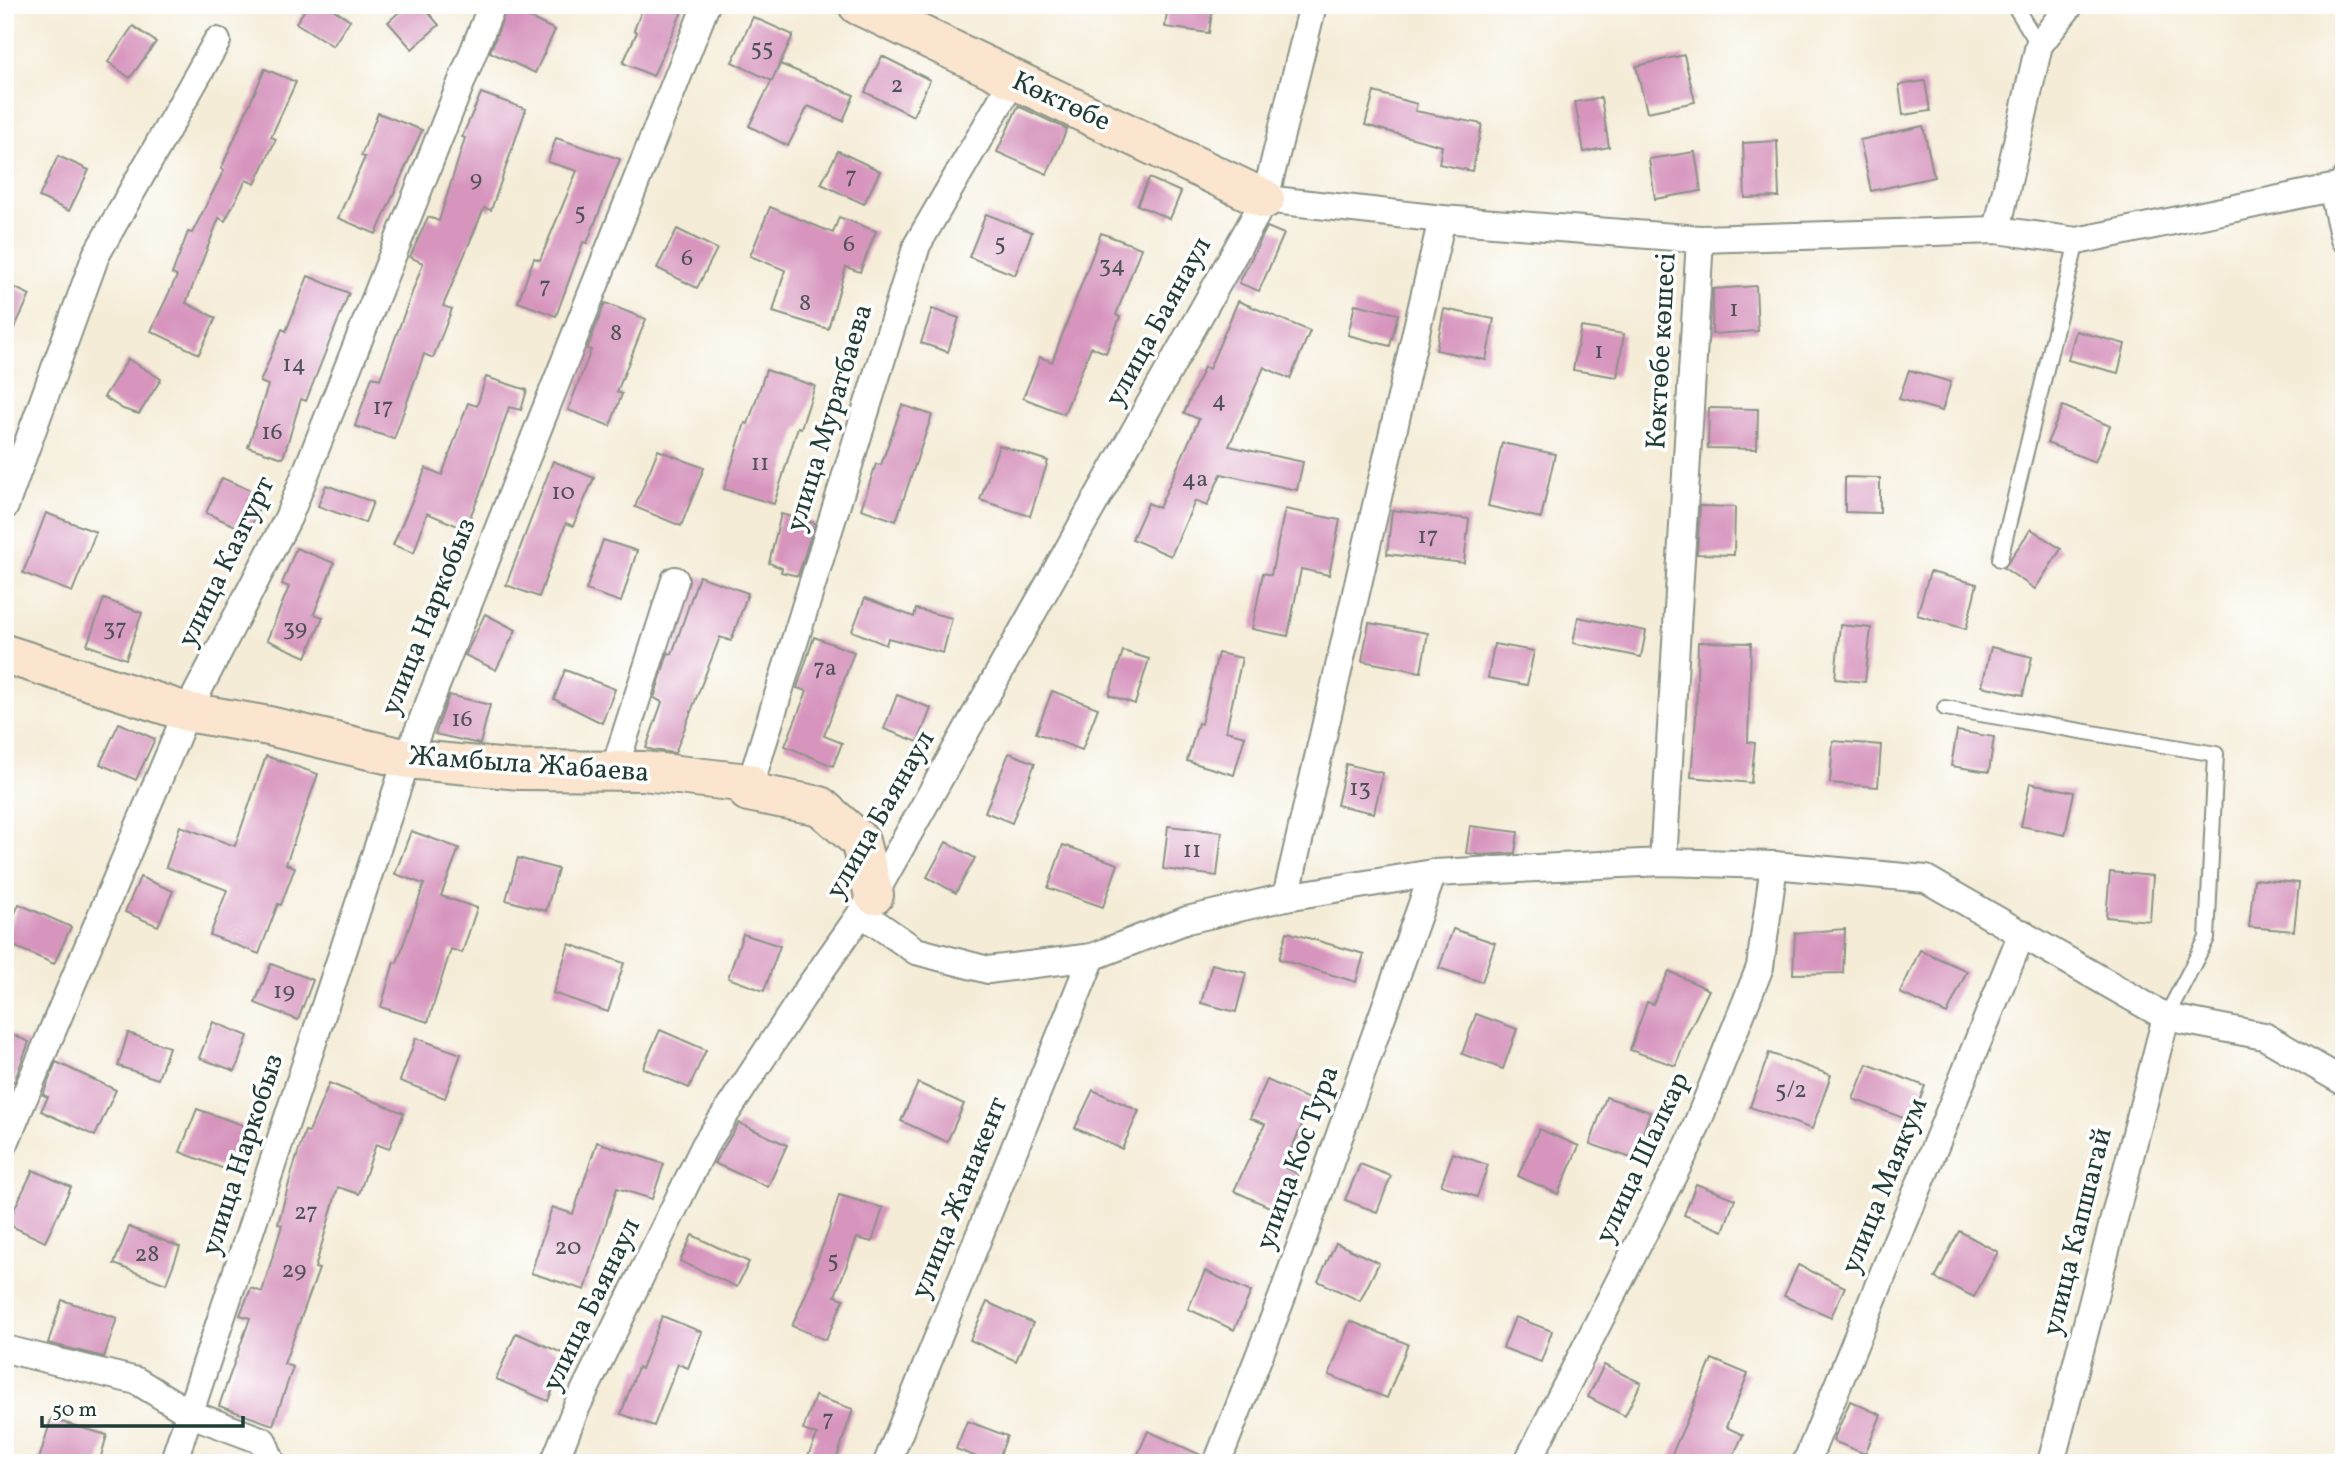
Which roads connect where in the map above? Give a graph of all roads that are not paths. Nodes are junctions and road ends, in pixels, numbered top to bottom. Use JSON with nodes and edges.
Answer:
{"nodes":[{"id":1,"x":492,"y":5,"type":"edge"},
{"id":2,"x":706,"y":5,"type":"edge"},
{"id":3,"x":858,"y":5,"type":"edge"},
{"id":4,"x":1313,"y":5,"type":"edge"},
{"id":5,"x":2014,"y":5,"type":"edge"},
{"id":6,"x":2070,"y":5,"type":"edge"},
{"id":7,"x":216,"y":41,"type":"dead end"},
{"id":8,"x":2039,"y":45,"type":"junction"},
{"id":9,"x":1013,"y":79,"type":"junction"},
{"id":10,"x":2338,"y":179,"type":"edge"},
{"id":11,"x":1265,"y":199,"type":"junction"},
{"id":12,"x":1441,"y":219,"type":"junction"},
{"id":13,"x":1997,"y":230,"type":"junction"},
{"id":14,"x":1700,"y":239,"type":"junction"},
{"id":15,"x":2344,"y":239,"type":"edge"},
{"id":16,"x":2077,"y":242,"type":"junction"},
{"id":17,"x":5,"y":506,"type":"edge"},
{"id":18,"x":2000,"y":559,"type":"dead end"},
{"id":19,"x":675,"y":580,"type":"dead end"},
{"id":20,"x":5,"y":654,"type":"edge"},
{"id":21,"x":1945,"y":708,"type":"dead end"},
{"id":22,"x":187,"y":712,"type":"junction"},
{"id":23,"x":407,"y":759,"type":"junction"},
{"id":24,"x":614,"y":770,"type":"junction"},
{"id":25,"x":748,"y":792,"type":"junction"},
{"id":26,"x":1663,"y":862,"type":"junction"},
{"id":27,"x":1774,"y":865,"type":"junction"},
{"id":28,"x":1433,"y":873,"type":"junction"},
{"id":29,"x":1286,"y":897,"type":"junction"},
{"id":30,"x":868,"y":904,"type":"junction"},
{"id":31,"x":2022,"y":933,"type":"junction"},
{"id":32,"x":1092,"y":957,"type":"junction"},
{"id":33,"x":2166,"y":1017,"type":"junction"},
{"id":34,"x":2344,"y":1082,"type":"edge"},
{"id":35,"x":5,"y":1143,"type":"edge"},
{"id":36,"x":5,"y":1349,"type":"edge"},
{"id":37,"x":191,"y":1414,"type":"junction"},
{"id":38,"x":173,"y":1463,"type":"edge"},
{"id":39,"x":272,"y":1463,"type":"edge"},
{"id":40,"x":554,"y":1463,"type":"edge"},
{"id":41,"x":887,"y":1463,"type":"edge"},
{"id":42,"x":1217,"y":1463,"type":"edge"},
{"id":43,"x":1527,"y":1463,"type":"edge"},
{"id":44,"x":1806,"y":1463,"type":"edge"},
{"id":45,"x":2051,"y":1463,"type":"edge"}],
"edges":[{"from":1,"to":22,"type":"street","name":"улица Казгурт"},
{"from":2,"to":23,"type":"street","name":"улица Наркобыз"},
{"from":3,"to":9,"type":"street","name":"Көктөбе"},
{"from":4,"to":11,"type":"street","name":"улица Баянаул"},
{"from":5,"to":8,"type":"lane"},
{"from":6,"to":8,"type":"street"},
{"from":7,"to":17,"type":"street"},
{"from":8,"to":13,"type":"street"},
{"from":9,"to":11,"type":"street","name":"Көктөбе"},
{"from":9,"to":25,"type":"street","name":"улица Муратбаева"},
{"from":10,"to":15,"type":"street"},
{"from":10,"to":16,"type":"street"},
{"from":11,"to":12,"type":"street","name":"Көктөбе көшесі"},
{"from":11,"to":30,"type":"street","name":"улица Баянаул"},
{"from":12,"to":14,"type":"street","name":"Көктөбе көшесі"},
{"from":12,"to":29,"type":"street"},
{"from":13,"to":14,"type":"street"},
{"from":13,"to":16,"type":"street"},
{"from":14,"to":26,"type":"street","name":"Көктөбе көшесі"},
{"from":16,"to":18,"type":"lane"},
{"from":19,"to":24,"type":"street"},
{"from":20,"to":22,"type":"street","name":"Жамбыла Жабаева"},
{"from":21,"to":33,"type":"lane"},
{"from":22,"to":23,"type":"street","name":"Жамбыла Жабаева"},
{"from":22,"to":35,"type":"street","name":"улица Казгурт"},
{"from":23,"to":24,"type":"street","name":"Жамбыла Жабаева"},
{"from":23,"to":37,"type":"street","name":"улица Наркобыз"},
{"from":24,"to":25,"type":"street","name":"Жамбыла Жабаева"},
{"from":25,"to":30,"type":"street","name":"Жамбыла Жабаева"},
{"from":26,"to":27,"type":"street"},
{"from":26,"to":28,"type":"street"},
{"from":27,"to":31,"type":"street"},
{"from":27,"to":43,"type":"street","name":"улица Шалкар"},
{"from":28,"to":29,"type":"street"},
{"from":28,"to":42,"type":"street","name":"улица Кос Тура"},
{"from":29,"to":32,"type":"street"},
{"from":30,"to":32,"type":"street"},
{"from":30,"to":40,"type":"street","name":"улица Баянаул"},
{"from":31,"to":33,"type":"street"},
{"from":31,"to":44,"type":"street","name":"улица Маякум"},
{"from":32,"to":41,"type":"street","name":"улица Жанакент"},
{"from":33,"to":34,"type":"street"},
{"from":33,"to":45,"type":"street","name":"улица Капшагай"},
{"from":36,"to":37,"type":"street"},
{"from":37,"to":38,"type":"street","name":"улица Наркобыз"},
{"from":37,"to":39,"type":"street"}]}
